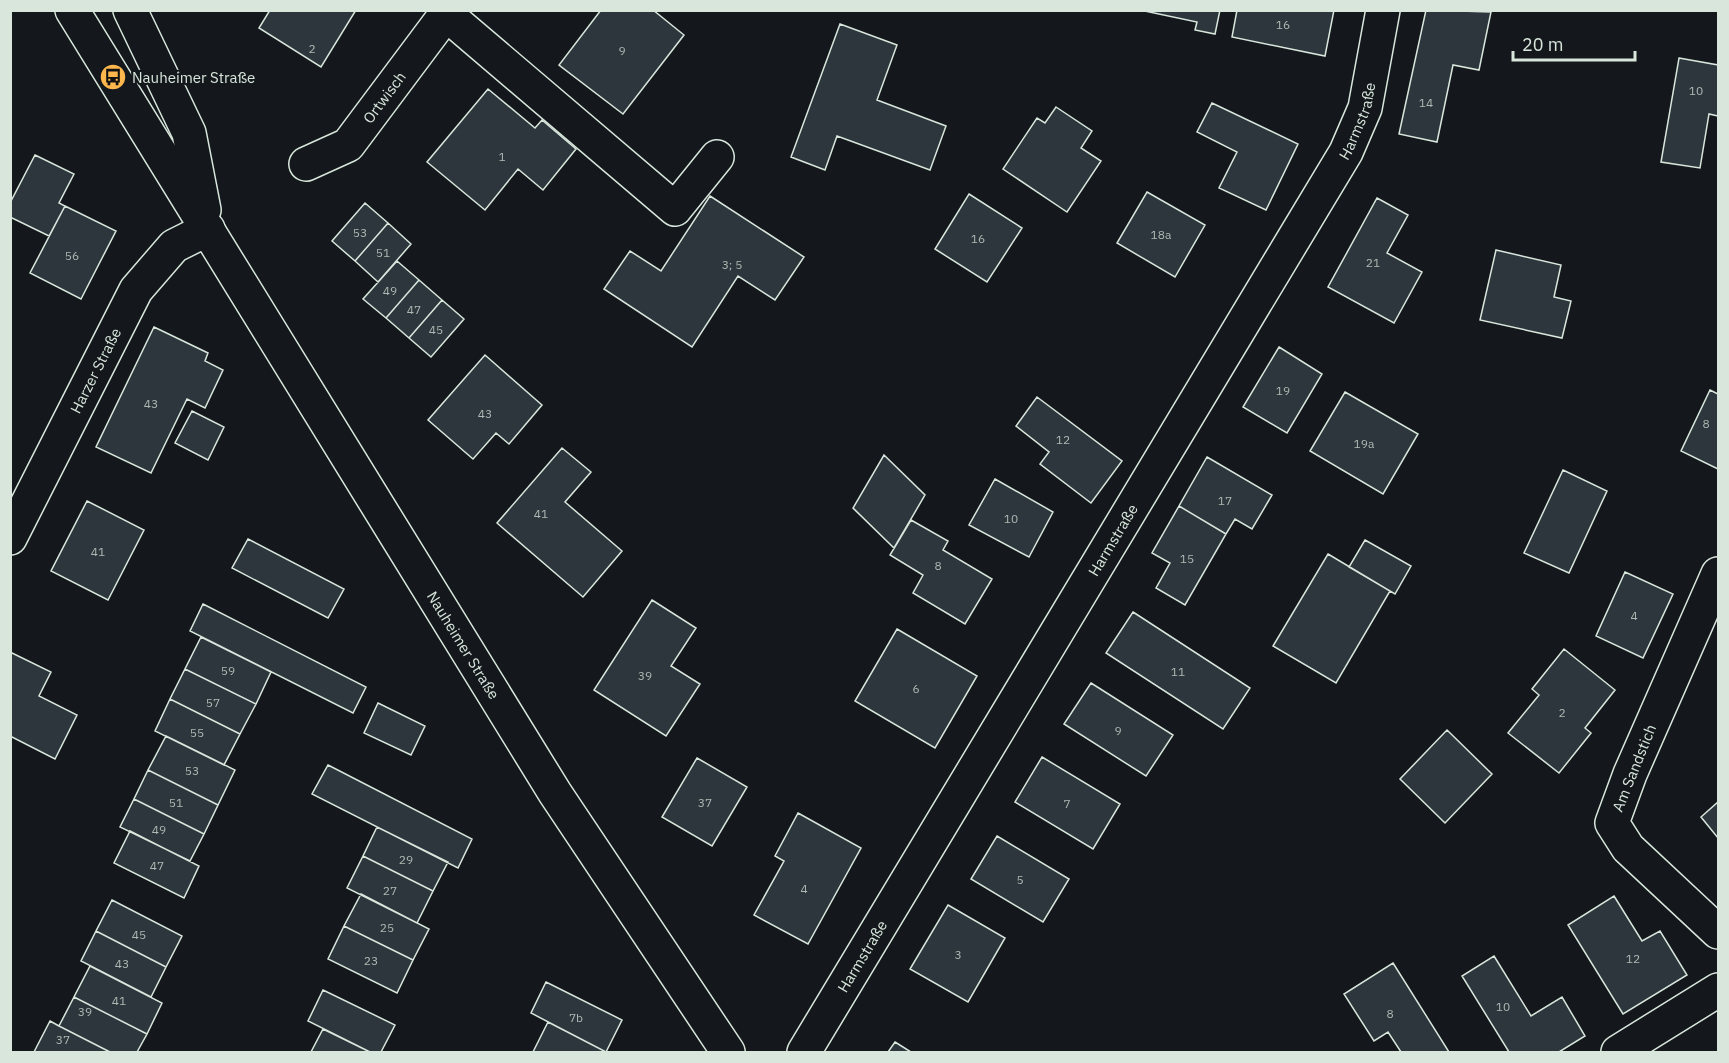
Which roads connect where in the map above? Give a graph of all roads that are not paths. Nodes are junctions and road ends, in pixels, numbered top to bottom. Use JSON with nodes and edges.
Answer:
{"nodes":[{"id":1,"x":72,"y":10,"type":"edge"},
{"id":2,"x":130,"y":10,"type":"edge"},
{"id":3,"x":1383,"y":10,"type":"edge"},
{"id":4,"x":447,"y":12,"type":"edge"},
{"id":5,"x":717,"y":158,"type":"dead end"},
{"id":6,"x":306,"y":164,"type":"dead end"},
{"id":7,"x":208,"y":230,"type":"junction"},
{"id":8,"x":10,"y":538,"type":"edge"},
{"id":9,"x":1719,"y":574,"type":"edge"},
{"id":10,"x":1719,"y":932,"type":"edge"},
{"id":11,"x":1719,"y":990,"type":"edge"},
{"id":12,"x":728,"y":1053,"type":"edge"},
{"id":13,"x":804,"y":1053,"type":"edge"},
{"id":14,"x":1618,"y":1053,"type":"edge"}],
"edges":[{"from":1,"to":7,"type":"street","name":"Nauheimer Straße"},
{"from":2,"to":7,"type":"street","name":"Nauheimer Straße"},
{"from":3,"to":13,"type":"street","name":"Harmstraße"},
{"from":4,"to":5,"type":"street"},
{"from":4,"to":6,"type":"street","name":"Ortwisch"},
{"from":7,"to":8,"type":"street","name":"Harzer Straße"},
{"from":7,"to":12,"type":"street","name":"Nauheimer Straße"},
{"from":9,"to":10,"type":"street","name":"Am Sandstich"},
{"from":11,"to":14,"type":"street"}]}
